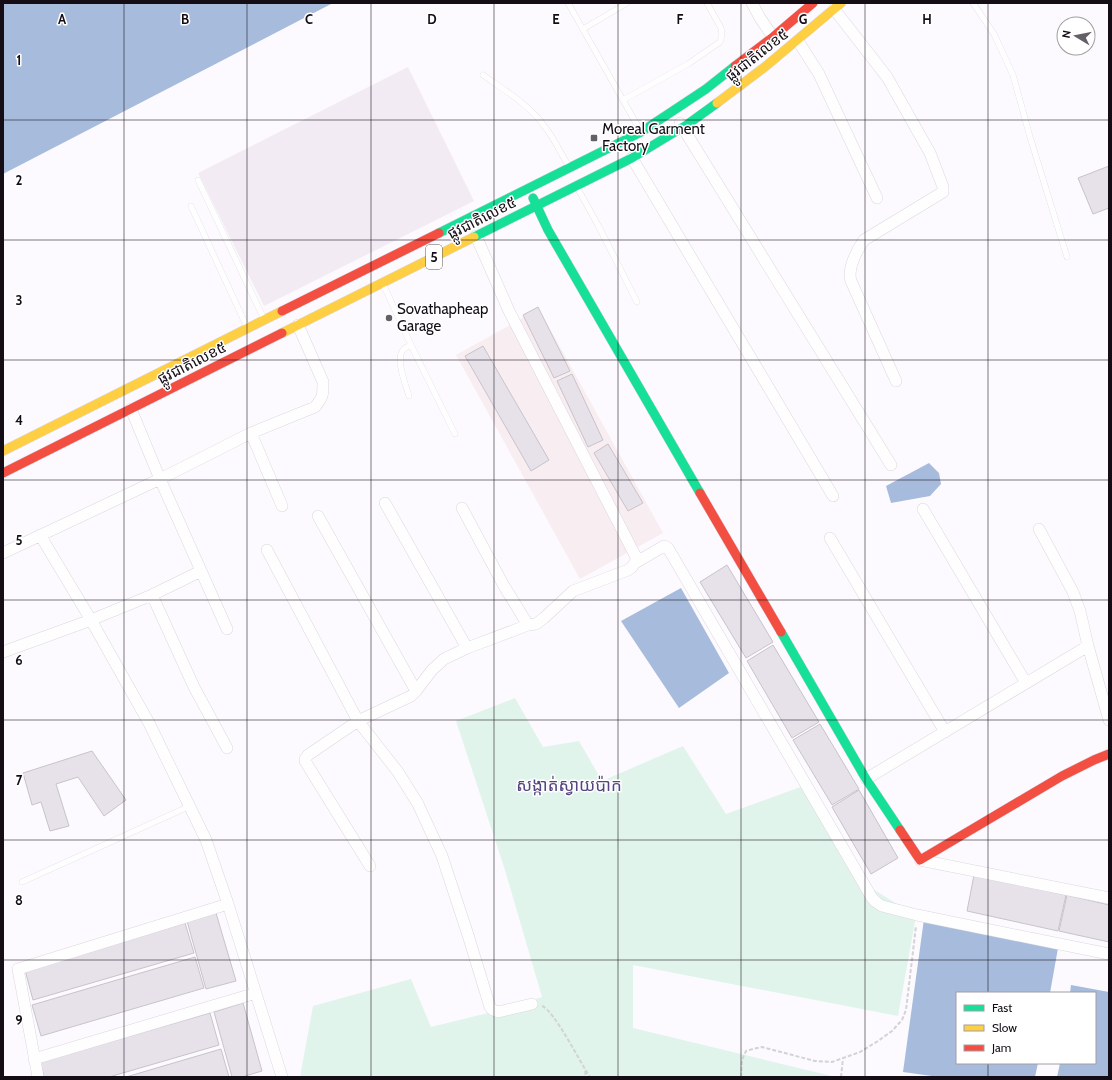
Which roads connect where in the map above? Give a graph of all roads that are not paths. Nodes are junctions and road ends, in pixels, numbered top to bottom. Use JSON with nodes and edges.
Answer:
{"nodes":[{"id":1,"x":568,"y":3,"type":"edge"},
{"id":2,"x":627,"y":3,"type":"edge"},
{"id":3,"x":707,"y":3,"type":"edge"},
{"id":4,"x":752,"y":3,"type":"edge"},
{"id":5,"x":813,"y":3,"type":"edge"},
{"id":6,"x":973,"y":3,"type":"edge"},
{"id":7,"x":838,"y":6,"type":"edge"},
{"id":8,"x":583,"y":29,"type":"junction"},
{"id":9,"x":772,"y":37,"type":"junction"},
{"id":10,"x":798,"y":41,"type":"junction"},
{"id":11,"x":483,"y":75,"type":"dead end"},
{"id":12,"x":623,"y":100,"type":"junction"},
{"id":13,"x":672,"y":112,"type":"junction"},
{"id":14,"x":683,"y":127,"type":"junction"},
{"id":15,"x":641,"y":132,"type":"junction"},
{"id":16,"x":632,"y":158,"type":"junction"},
{"id":17,"x":570,"y":168,"type":"junction"},
{"id":18,"x":198,"y":180,"type":"dead end"},
{"id":19,"x":576,"y":186,"type":"junction"},
{"id":20,"x":528,"y":189,"type":"junction"},
{"id":21,"x":877,"y":198,"type":"dead end"},
{"id":22,"x":191,"y":206,"type":"dead end"},
{"id":23,"x":537,"y":206,"type":"junction"},
{"id":24,"x":476,"y":236,"type":"junction"},
{"id":25,"x":429,"y":249,"type":"junction"},
{"id":26,"x":1067,"y":257,"type":"dead end"},
{"id":27,"x":382,"y":283,"type":"junction"},
{"id":28,"x":637,"y":302,"type":"dead end"},
{"id":29,"x":312,"y":307,"type":"junction"},
{"id":30,"x":265,"y":320,"type":"junction"},
{"id":31,"x":298,"y":326,"type":"junction"},
{"id":32,"x":248,"y":329,"type":"junction"},
{"id":33,"x":411,"y":345,"type":"junction"},
{"id":34,"x":896,"y":381,"type":"dead end"},
{"id":35,"x":409,"y":396,"type":"dead end"},
{"id":36,"x":131,"y":409,"type":"junction"},
{"id":37,"x":252,"y":433,"type":"junction"},
{"id":38,"x":455,"y":434,"type":"dead end"},
{"id":39,"x":3,"y":451,"type":"edge"},
{"id":40,"x":891,"y":465,"type":"dead end"},
{"id":41,"x":3,"y":473,"type":"edge"},
{"id":42,"x":160,"y":479,"type":"junction"},
{"id":43,"x":834,"y":496,"type":"dead end"},
{"id":44,"x":385,"y":503,"type":"dead end"},
{"id":45,"x":282,"y":506,"type":"dead end"},
{"id":46,"x":462,"y":508,"type":"dead end"},
{"id":47,"x":922,"y":508,"type":"dead end"},
{"id":48,"x":318,"y":516,"type":"dead end"},
{"id":49,"x":1039,"y":529,"type":"dead end"},
{"id":50,"x":40,"y":535,"type":"junction"},
{"id":51,"x":830,"y":538,"type":"dead end"},
{"id":52,"x":267,"y":550,"type":"dead end"},
{"id":53,"x":3,"y":553,"type":"edge"},
{"id":54,"x":634,"y":563,"type":"junction"},
{"id":55,"x":201,"y":571,"type":"junction"},
{"id":56,"x":152,"y":595,"type":"junction"},
{"id":57,"x":91,"y":620,"type":"junction"},
{"id":58,"x":528,"y":625,"type":"junction"},
{"id":59,"x":228,"y":628,"type":"dead end"},
{"id":60,"x":1088,"y":646,"type":"junction"},
{"id":61,"x":467,"y":648,"type":"junction"},
{"id":62,"x":3,"y":652,"type":"edge"},
{"id":63,"x":1026,"y":683,"type":"junction"},
{"id":64,"x":416,"y":691,"type":"junction"},
{"id":65,"x":1109,"y":720,"type":"edge"},
{"id":66,"x":358,"y":721,"type":"junction"},
{"id":67,"x":945,"y":732,"type":"junction"},
{"id":68,"x":227,"y":748,"type":"dead end"},
{"id":69,"x":1109,"y":754,"type":"edge"},
{"id":70,"x":866,"y":779,"type":"junction"},
{"id":71,"x":190,"y":806,"type":"junction"},
{"id":72,"x":920,"y":860,"type":"junction"},
{"id":73,"x":370,"y":866,"type":"dead end"},
{"id":74,"x":22,"y":882,"type":"dead end"},
{"id":75,"x":1109,"y":898,"type":"edge"},
{"id":76,"x":228,"y":904,"type":"junction"},
{"id":77,"x":1109,"y":954,"type":"edge"},
{"id":78,"x":256,"y":993,"type":"junction"},
{"id":79,"x":532,"y":1004,"type":"dead end"},
{"id":80,"x":34,"y":1059,"type":"junction"},
{"id":81,"x":38,"y":1077,"type":"edge"},
{"id":82,"x":282,"y":1077,"type":"edge"}],
"edges":[{"from":1,"to":8,"type":"lane"},
{"from":2,"to":8,"type":"lane"},
{"from":3,"to":12,"type":"lane"},
{"from":4,"to":9,"type":"street"},
{"from":5,"to":9,"type":"main road","name":"ផ្លូវជាតិលេខ៥","number":"5"},
{"from":6,"to":26,"type":"lane"},
{"from":7,"to":10,"type":"main road","name":"ផ្លូវជាតិលេខ៥","number":"5"},
{"from":7,"to":34,"type":"street"},
{"from":8,"to":12,"type":"lane"},
{"from":9,"to":13,"type":"main road","name":"ផ្លូវជាតិលេខ៥","number":"5"},
{"from":10,"to":14,"type":"main road","name":"ផ្លូវជាតិលេខ៥","number":"5"},
{"from":10,"to":21,"type":"street"},
{"from":11,"to":17,"type":"lane"},
{"from":12,"to":15,"type":"lane"},
{"from":13,"to":14,"type":"street"},
{"from":13,"to":15,"type":"main road","name":"ផ្លូវជាតិលេខ៥","number":"5"},
{"from":14,"to":16,"type":"main road","name":"ផ្លូវជាតិលេខ៥","number":"5"},
{"from":14,"to":40,"type":"street"},
{"from":15,"to":17,"type":"main road","name":"ផ្លូវជាតិលេខ៥","number":"5"},
{"from":16,"to":19,"type":"main road","name":"ផ្លូវជាតិលេខ៥","number":"5"},
{"from":16,"to":43,"type":"street"},
{"from":17,"to":20,"type":"main road","name":"ផ្លូវជាតិលេខ៥","number":"5"},
{"from":18,"to":30,"type":"lane"},
{"from":19,"to":23,"type":"main road","name":"ផ្លូវជាតិលេខ៥","number":"5"},
{"from":19,"to":28,"type":"lane"},
{"from":20,"to":23,"type":"main road"},
{"from":20,"to":25,"type":"main road","name":"ផ្លូវជាតិលេខ៥","number":"5"},
{"from":22,"to":32,"type":"lane"},
{"from":23,"to":24,"type":"main road","name":"ផ្លូវជាតិលេខ៥","number":"5"},
{"from":23,"to":70,"type":"main road"},
{"from":24,"to":25,"type":"main road","name":"ផ្លូវជាតិលេខ៥","number":"5"},
{"from":24,"to":54,"type":"street"},
{"from":25,"to":27,"type":"main road","name":"ផ្លូវជាតិលេខ៥","number":"5"},
{"from":25,"to":29,"type":"main road","name":"ផ្លូវជាតិលេខ៥","number":"5"},
{"from":27,"to":29,"type":"main road","name":"ផ្លូវជាតិលេខ៥","number":"5"},
{"from":27,"to":33,"type":"lane"},
{"from":29,"to":30,"type":"main road","name":"ផ្លូវជាតិលេខ៥","number":"5"},
{"from":29,"to":31,"type":"main road","name":"ផ្លូវជាតិលេខ៥","number":"5"},
{"from":30,"to":32,"type":"main road","name":"ផ្លូវជាតិលេខ៥","number":"5"},
{"from":31,"to":36,"type":"main road","name":"ផ្លូវជាតិលេខ៥","number":"5"},
{"from":31,"to":37,"type":"street"},
{"from":32,"to":39,"type":"main road","name":"ផ្លូវជាតិលេខ៥","number":"5"},
{"from":33,"to":35,"type":"lane"},
{"from":33,"to":38,"type":"lane"},
{"from":36,"to":41,"type":"main road","name":"ផ្លូវជាតិលេខ៥","number":"5"},
{"from":36,"to":42,"type":"street"},
{"from":37,"to":42,"type":"street"},
{"from":37,"to":45,"type":"street"},
{"from":42,"to":50,"type":"street"},
{"from":42,"to":55,"type":"street"},
{"from":44,"to":61,"type":"street"},
{"from":46,"to":58,"type":"street"},
{"from":47,"to":63,"type":"street"},
{"from":48,"to":64,"type":"street"},
{"from":49,"to":60,"type":"street"},
{"from":50,"to":53,"type":"street"},
{"from":50,"to":57,"type":"street"},
{"from":51,"to":67,"type":"street"},
{"from":52,"to":66,"type":"street"},
{"from":54,"to":58,"type":"street"},
{"from":54,"to":77,"type":"street"},
{"from":55,"to":56,"type":"street"},
{"from":55,"to":59,"type":"street"},
{"from":56,"to":57,"type":"street"},
{"from":56,"to":68,"type":"street"},
{"from":57,"to":62,"type":"street"},
{"from":57,"to":71,"type":"street"},
{"from":58,"to":61,"type":"street"},
{"from":60,"to":63,"type":"street"},
{"from":60,"to":65,"type":"street"},
{"from":61,"to":64,"type":"street"},
{"from":63,"to":67,"type":"street"},
{"from":64,"to":66,"type":"street"},
{"from":66,"to":73,"type":"street"},
{"from":66,"to":79,"type":"street"},
{"from":67,"to":70,"type":"street"},
{"from":69,"to":72,"type":"main road"},
{"from":70,"to":72,"type":"main road"},
{"from":71,"to":74,"type":"lane"},
{"from":71,"to":76,"type":"street"},
{"from":72,"to":75,"type":"street"},
{"from":76,"to":78,"type":"street"},
{"from":76,"to":80,"type":"street"},
{"from":78,"to":80,"type":"street"},
{"from":78,"to":82,"type":"street"},
{"from":80,"to":81,"type":"street"}]}
